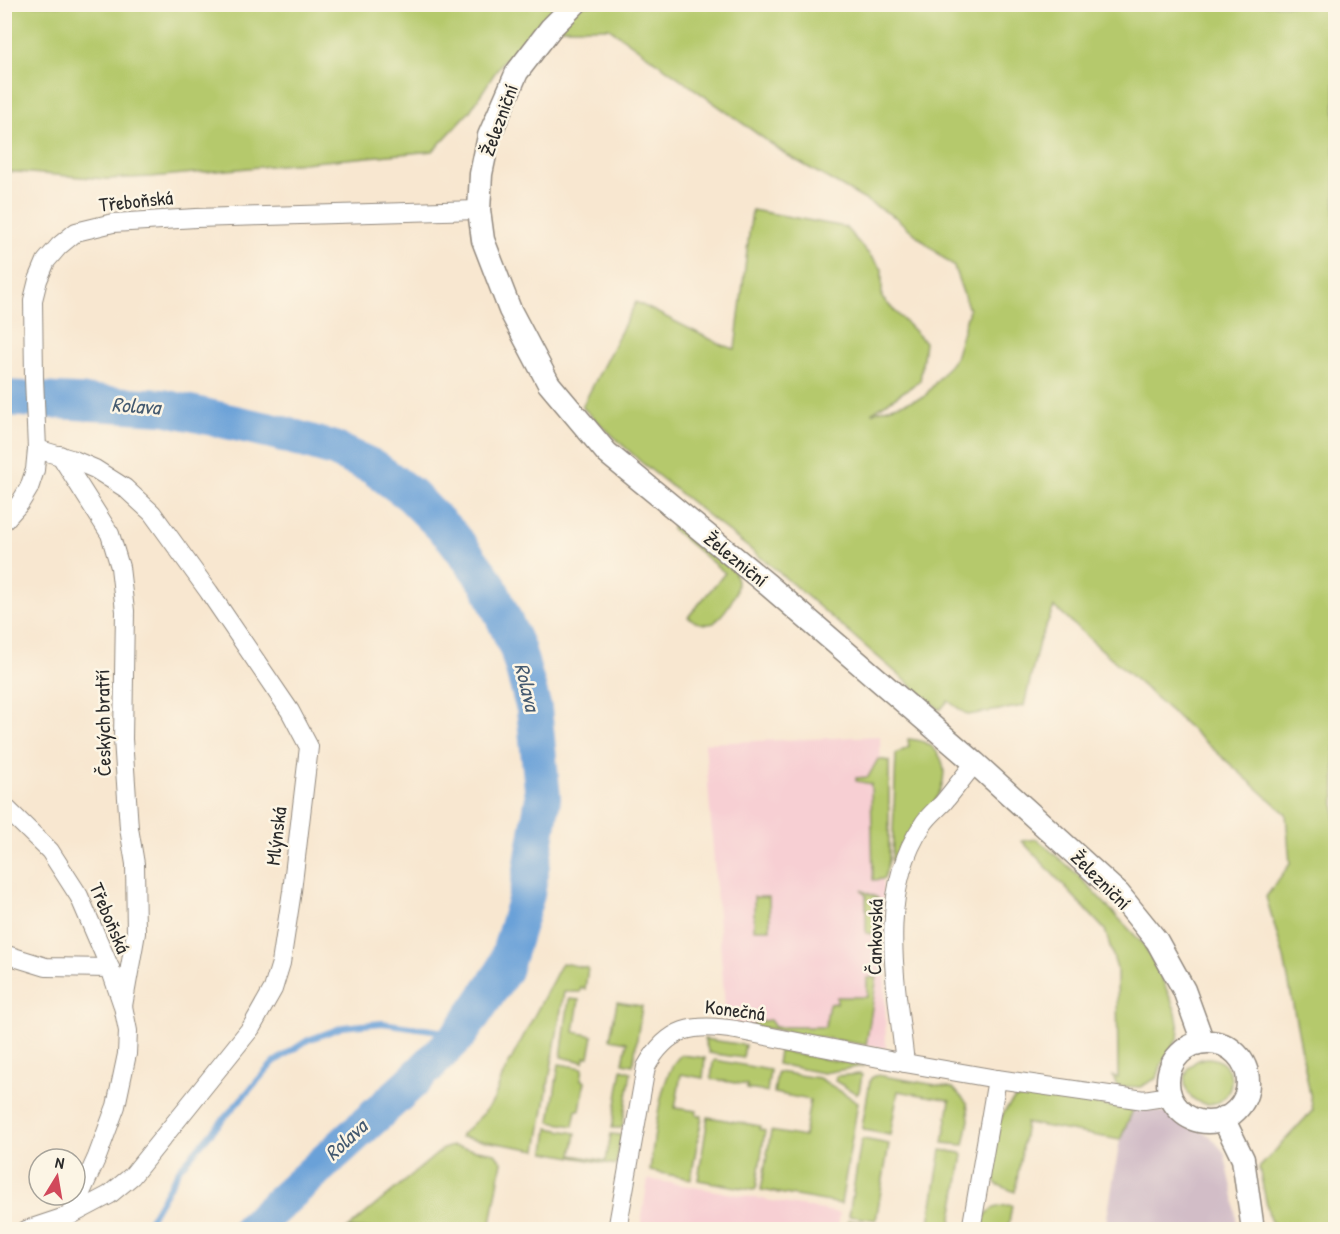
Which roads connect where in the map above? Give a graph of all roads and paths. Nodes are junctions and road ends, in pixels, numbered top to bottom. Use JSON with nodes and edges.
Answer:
{"nodes":[{"id":1,"x":575,"y":4,"type":"edge"},
{"id":2,"x":479,"y":210,"type":"junction"},
{"id":3,"x":37,"y":449,"type":"junction"},
{"id":4,"x":60,"y":455,"type":"junction"},
{"id":5,"x":4,"y":521,"type":"edge"},
{"id":6,"x":975,"y":763,"type":"junction"},
{"id":7,"x":4,"y":806,"type":"edge"},
{"id":8,"x":4,"y":954,"type":"edge"},
{"id":9,"x":110,"y":968,"type":"junction"},
{"id":10,"x":123,"y":1006,"type":"junction"},
{"id":11,"x":1203,"y":1042,"type":"junction"},
{"id":12,"x":905,"y":1063,"type":"junction"},
{"id":13,"x":997,"y":1079,"type":"junction"},
{"id":14,"x":1170,"y":1096,"type":"junction"},
{"id":15,"x":1223,"y":1118,"type":"junction"},
{"id":16,"x":72,"y":1215,"type":"junction"},
{"id":17,"x":26,"y":1230,"type":"edge"},
{"id":18,"x":617,"y":1230,"type":"edge"},
{"id":19,"x":971,"y":1230,"type":"edge"},
{"id":20,"x":1252,"y":1230,"type":"edge"}],
"edges":[{"from":1,"to":2,"type":"street","name":"Železniční"},
{"from":2,"to":3,"type":"street","name":"Třeboňská"},
{"from":2,"to":6,"type":"street","name":"Železniční"},
{"from":3,"to":4,"type":"street","name":"Mlýnská"},
{"from":3,"to":5,"type":"street","name":"Třeboňská"},
{"from":4,"to":10,"type":"street","name":"Českých bratří"},
{"from":4,"to":16,"type":"street","name":"Mlýnská"},
{"from":6,"to":11,"type":"street","name":"Železniční"},
{"from":6,"to":12,"type":"street","name":"Čankovská"},
{"from":7,"to":9,"type":"street","name":"Třeboňská"},
{"from":8,"to":9,"type":"street","name":"Třeboňská"},
{"from":9,"to":10,"type":"street","name":"Českých bratří"},
{"from":10,"to":16,"type":"street","name":"Českých bratří"},
{"from":11,"to":14,"type":"street"},
{"from":11,"to":15,"type":"street"},
{"from":12,"to":13,"type":"street","name":"Konečná"},
{"from":12,"to":18,"type":"street","name":"Konečná"},
{"from":13,"to":14,"type":"street","name":"Konečná"},
{"from":13,"to":19,"type":"street"},
{"from":14,"to":15,"type":"street"},
{"from":15,"to":20,"type":"street"},
{"from":16,"to":17,"type":"street","name":"Mlýnská"}]}
